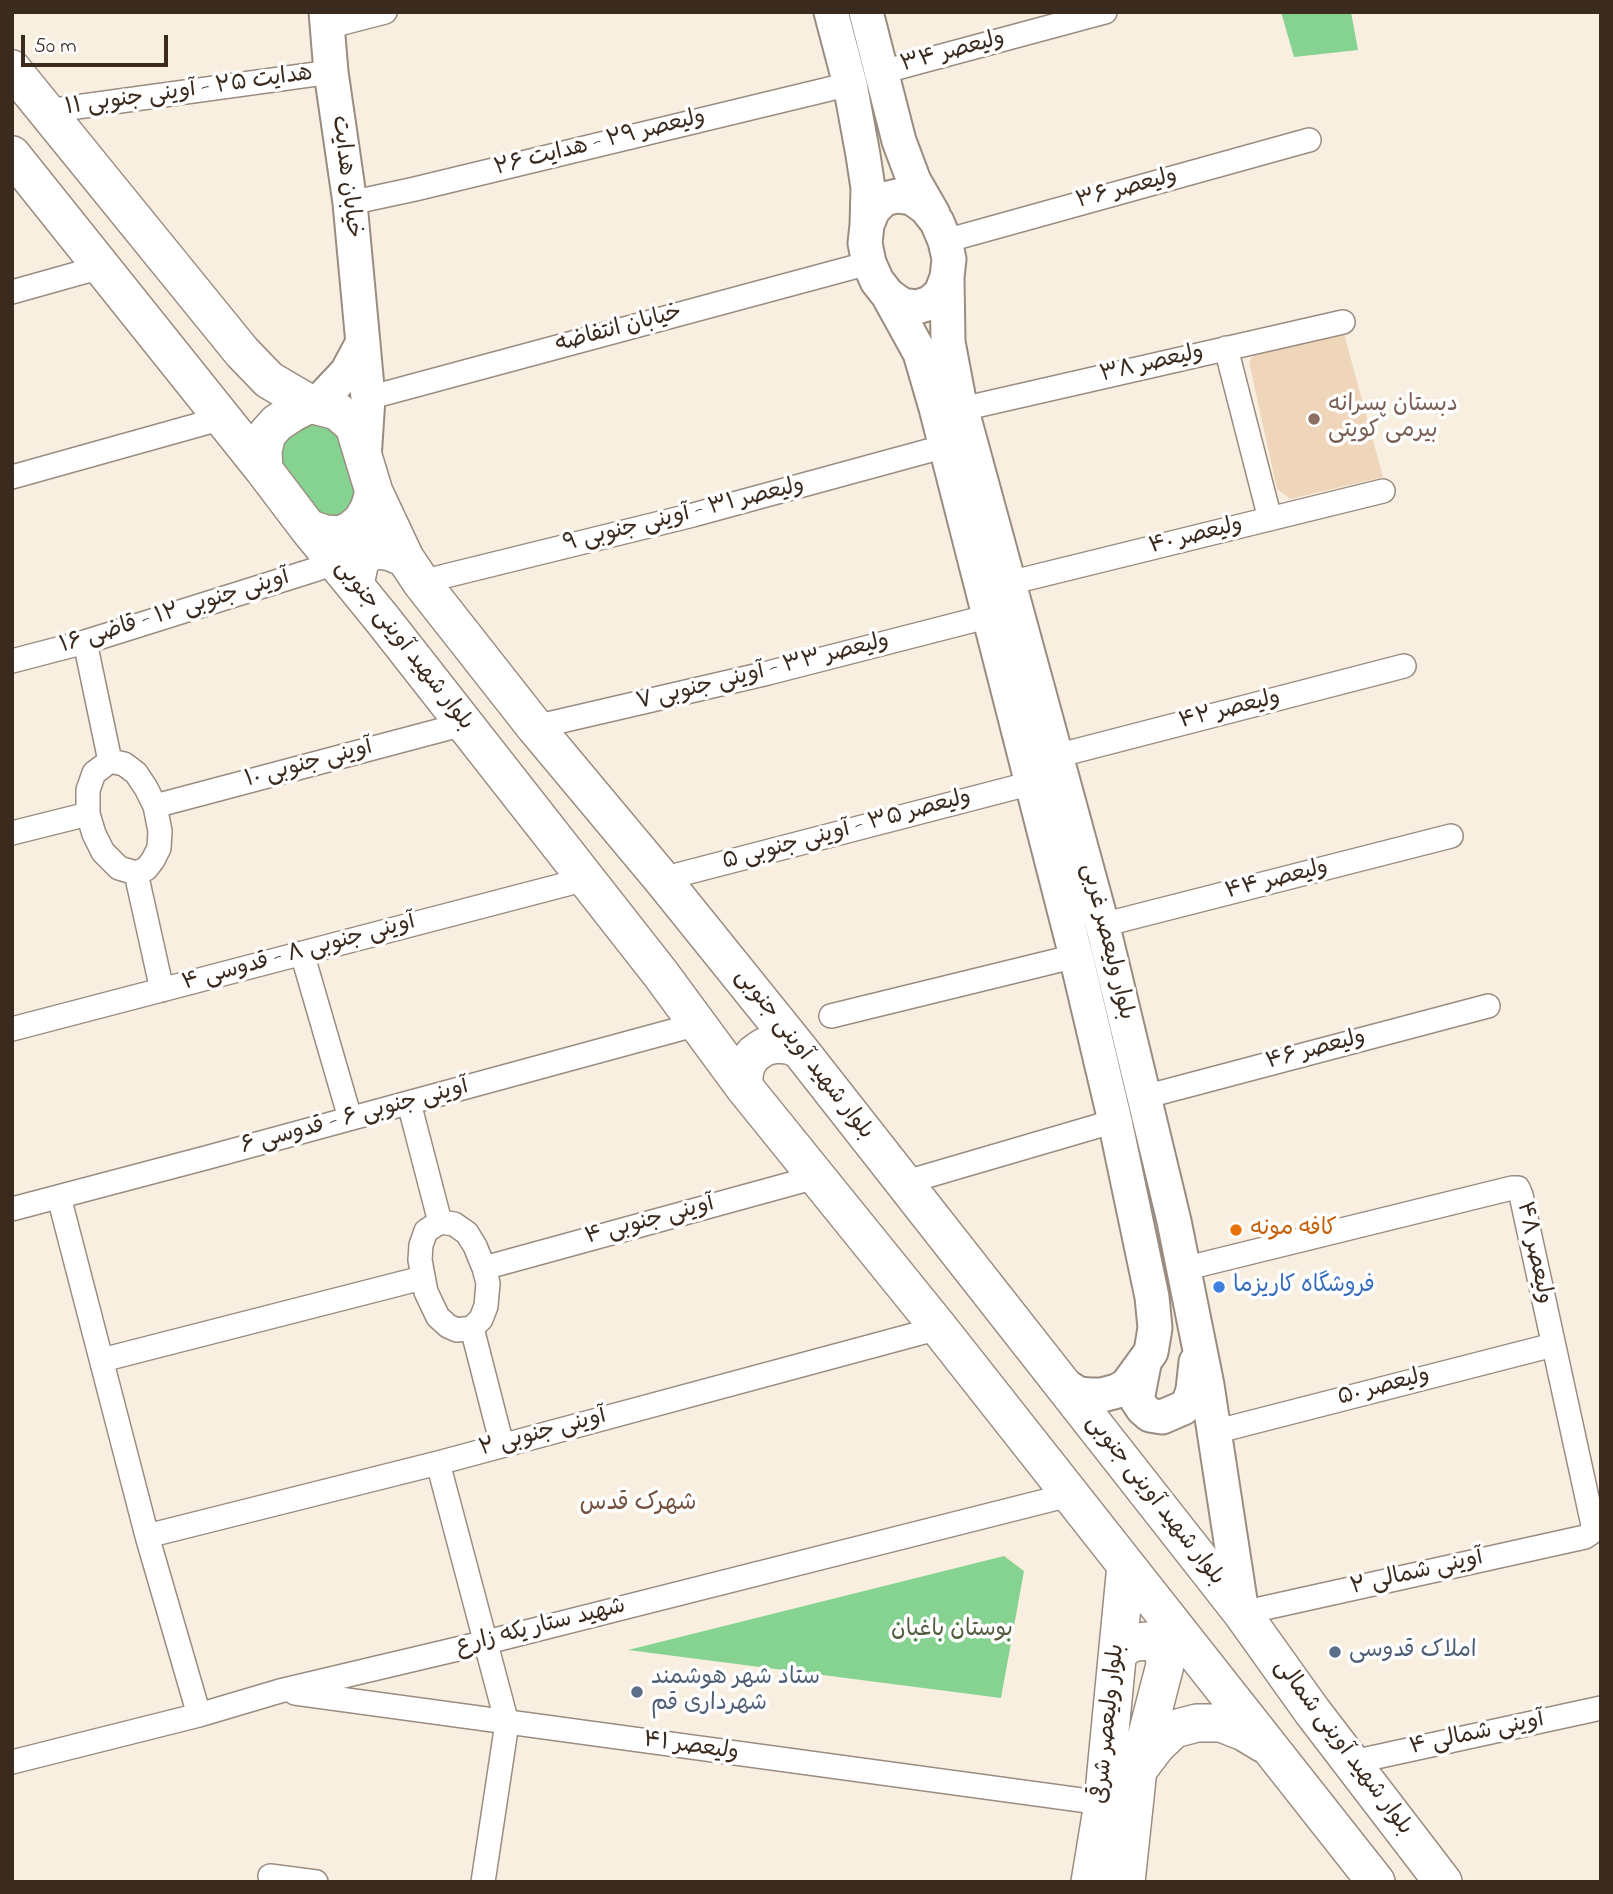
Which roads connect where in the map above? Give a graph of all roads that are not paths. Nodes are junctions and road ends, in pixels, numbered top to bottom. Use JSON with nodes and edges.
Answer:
{"nodes":[{"id":1,"x":385,"y":12,"type":"edge"},
{"id":2,"x":831,"y":12,"type":"edge"},
{"id":3,"x":866,"y":12,"type":"edge"},
{"id":4,"x":1105,"y":12,"type":"edge"},
{"id":5,"x":327,"y":20,"type":"edge"},
{"id":6,"x":12,"y":69,"type":"edge"},
{"id":7,"x":331,"y":72,"type":"junction"},
{"id":8,"x":882,"y":72,"type":"junction"},
{"id":9,"x":850,"y":84,"type":"junction"},
{"id":10,"x":47,"y":111,"type":"junction"},
{"id":11,"x":1309,"y":140,"type":"dead end"},
{"id":12,"x":12,"y":155,"type":"edge"},
{"id":13,"x":350,"y":202,"type":"junction"},
{"id":14,"x":867,"y":225,"type":"junction"},
{"id":15,"x":941,"y":231,"type":"junction"},
{"id":16,"x":869,"y":263,"type":"junction"},
{"id":17,"x":101,"y":267,"type":"junction"},
{"id":18,"x":947,"y":277,"type":"junction"},
{"id":19,"x":12,"y":292,"type":"edge"},
{"id":20,"x":888,"y":295,"type":"junction"},
{"id":21,"x":1343,"y":322,"type":"dead end"},
{"id":22,"x":363,"y":342,"type":"junction"},
{"id":23,"x":1226,"y":348,"type":"junction"},
{"id":24,"x":269,"y":380,"type":"junction"},
{"id":25,"x":368,"y":398,"type":"junction"},
{"id":26,"x":313,"y":405,"type":"junction"},
{"id":27,"x":962,"y":409,"type":"junction"},
{"id":28,"x":223,"y":418,"type":"junction"},
{"id":29,"x":946,"y":446,"type":"junction"},
{"id":30,"x":264,"y":470,"type":"junction"},
{"id":31,"x":369,"y":475,"type":"junction"},
{"id":32,"x":12,"y":477,"type":"edge"},
{"id":33,"x":1383,"y":491,"type":"dead end"},
{"id":34,"x":1270,"y":519,"type":"junction"},
{"id":35,"x":308,"y":528,"type":"junction"},
{"id":36,"x":413,"y":570,"type":"junction"},
{"id":37,"x":346,"y":574,"type":"junction"},
{"id":38,"x":1009,"y":583,"type":"junction"},
{"id":39,"x":990,"y":617,"type":"junction"},
{"id":40,"x":85,"y":642,"type":"junction"},
{"id":41,"x":12,"y":661,"type":"edge"},
{"id":42,"x":1404,"y":666,"type":"dead end"},
{"id":43,"x":464,"y":724,"type":"junction"},
{"id":44,"x":536,"y":727,"type":"junction"},
{"id":45,"x":1056,"y":756,"type":"junction"},
{"id":46,"x":110,"y":761,"type":"junction"},
{"id":47,"x":1032,"y":783,"type":"junction"},
{"id":48,"x":155,"y":806,"type":"junction"},
{"id":49,"x":88,"y":814,"type":"junction"},
{"id":50,"x":12,"y":833,"type":"edge"},
{"id":51,"x":1451,"y":836,"type":"dead end"},
{"id":52,"x":136,"y":873,"type":"junction"},
{"id":53,"x":586,"y":879,"type":"junction"},
{"id":54,"x":662,"y":879,"type":"junction"},
{"id":55,"x":1102,"y":925,"type":"junction"},
{"id":56,"x":302,"y":953,"type":"junction"},
{"id":57,"x":1076,"y":956,"type":"junction"},
{"id":58,"x":162,"y":990,"type":"junction"},
{"id":59,"x":1488,"y":1006,"type":"dead end"},
{"id":60,"x":831,"y":1016,"type":"dead end"},
{"id":61,"x":698,"y":1024,"type":"junction"},
{"id":62,"x":12,"y":1029,"type":"edge"},
{"id":63,"x":799,"y":1049,"type":"junction"},
{"id":64,"x":744,"y":1087,"type":"junction"},
{"id":65,"x":1144,"y":1097,"type":"junction"},
{"id":66,"x":409,"y":1103,"type":"junction"},
{"id":67,"x":350,"y":1118,"type":"junction"},
{"id":68,"x":1115,"y":1121,"type":"junction"},
{"id":69,"x":816,"y":1177,"type":"junction"},
{"id":70,"x":903,"y":1183,"type":"junction"},
{"id":71,"x":59,"y":1197,"type":"junction"},
{"id":72,"x":12,"y":1209,"type":"edge"},
{"id":73,"x":440,"y":1222,"type":"junction"},
{"id":74,"x":484,"y":1268,"type":"junction"},
{"id":75,"x":1183,"y":1269,"type":"junction"},
{"id":76,"x":422,"y":1278,"type":"junction"},
{"id":77,"x":472,"y":1328,"type":"junction"},
{"id":78,"x":939,"y":1328,"type":"junction"},
{"id":79,"x":1199,"y":1337,"type":"junction"},
{"id":80,"x":1553,"y":1345,"type":"junction"},
{"id":81,"x":102,"y":1360,"type":"junction"},
{"id":82,"x":1144,"y":1364,"type":"junction"},
{"id":83,"x":1061,"y":1383,"type":"junction"},
{"id":84,"x":1214,"y":1432,"type":"junction"},
{"id":85,"x":502,"y":1445,"type":"junction"},
{"id":86,"x":438,"y":1463,"type":"junction"},
{"id":87,"x":1069,"y":1495,"type":"junction"},
{"id":88,"x":1591,"y":1533,"type":"joint"},
{"id":89,"x":147,"y":1536,"type":"junction"},
{"id":90,"x":1126,"y":1565,"type":"junction"},
{"id":91,"x":1242,"y":1613,"type":"junction"},
{"id":92,"x":487,"y":1642,"type":"junction"},
{"id":93,"x":1118,"y":1653,"type":"junction"},
{"id":94,"x":279,"y":1691,"type":"junction"},
{"id":95,"x":1601,"y":1708,"type":"edge"},
{"id":96,"x":199,"y":1716,"type":"junction"},
{"id":97,"x":507,"y":1723,"type":"junction"},
{"id":98,"x":1271,"y":1749,"type":"junction"},
{"id":99,"x":12,"y":1762,"type":"edge"},
{"id":100,"x":1353,"y":1762,"type":"junction"},
{"id":101,"x":1138,"y":1769,"type":"junction"},
{"id":102,"x":1103,"y":1803,"type":"junction"},
{"id":103,"x":270,"y":1876,"type":"dead end"},
{"id":104,"x":316,"y":1882,"type":"edge"},
{"id":105,"x":483,"y":1882,"type":"edge"},
{"id":106,"x":1090,"y":1882,"type":"edge"},
{"id":107,"x":1126,"y":1882,"type":"edge"},
{"id":108,"x":1377,"y":1882,"type":"edge"},
{"id":109,"x":1443,"y":1882,"type":"edge"}],
"edges":[{"from":1,"to":5,"type":"street"},
{"from":2,"to":9,"type":"main road"},
{"from":3,"to":8,"type":"main road"},
{"from":4,"to":8,"type":"street","name":"ولیعصر ۳۴"},
{"from":5,"to":7,"type":"main road","name":"خیابان هدایت"},
{"from":6,"to":10,"type":"main road"},
{"from":7,"to":10,"type":"street","name":"هدایت ۲۵ - آوینی جنوبی ۱۱"},
{"from":7,"to":13,"type":"main road","name":"خیابان هدایت"},
{"from":8,"to":15,"type":"main road"},
{"from":9,"to":13,"type":"street","name":"ولیعصر ۲۹ - هدایت ۲۶"},
{"from":9,"to":14,"type":"main road"},
{"from":10,"to":24,"type":"main road"},
{"from":11,"to":15,"type":"street","name":"ولیعصر ۳۶"},
{"from":12,"to":17,"type":"main road"},
{"from":13,"to":22,"type":"main road","name":"خیابان هدایت"},
{"from":14,"to":15,"type":"main road"},
{"from":14,"to":16,"type":"main road"},
{"from":15,"to":18,"type":"main road"},
{"from":16,"to":20,"type":"main road"},
{"from":16,"to":25,"type":"street","name":"خیابان انتفاضه"},
{"from":17,"to":19,"type":"street"},
{"from":17,"to":28,"type":"main road"},
{"from":18,"to":20,"type":"main road"},
{"from":18,"to":27,"type":"main road","name":"بلوار ولیعصر غربی"},
{"from":20,"to":29,"type":"main road","name":"بلوار ولیعصر غربی"},
{"from":21,"to":23,"type":"street","name":"ولیعصر ۳۸"},
{"from":22,"to":25,"type":"main road","name":"خیابان هدایت"},
{"from":22,"to":26,"type":"main road"},
{"from":23,"to":27,"type":"street","name":"ولیعصر ۳۸"},
{"from":23,"to":34,"type":"street"},
{"from":24,"to":26,"type":"main road"},
{"from":24,"to":28,"type":"main road"},
{"from":25,"to":31,"type":"main road","name":"خیابان هدایت"},
{"from":26,"to":30,"type":"main road"},
{"from":26,"to":31,"type":"main road"},
{"from":27,"to":38,"type":"main road","name":"بلوار ولیعصر غربی"},
{"from":28,"to":30,"type":"main road"},
{"from":28,"to":32,"type":"street"},
{"from":29,"to":36,"type":"street","name":"ولیعصر ۳۱ - آوینی جنوبی ۹"},
{"from":29,"to":39,"type":"main road","name":"بلوار ولیعصر غربی"},
{"from":30,"to":35,"type":"main road"},
{"from":31,"to":35,"type":"main road"},
{"from":31,"to":36,"type":"main road","name":"بلوار شهید آوینی جنوبی"},
{"from":33,"to":34,"type":"street","name":"ولیعصر ۴۰"},
{"from":34,"to":38,"type":"street","name":"ولیعصر ۴۰"},
{"from":35,"to":37,"type":"main road","name":"بلوار شهید آوینی جنوبی"},
{"from":36,"to":37,"type":"main road"},
{"from":36,"to":44,"type":"main road","name":"بلوار شهید آوینی جنوبی"},
{"from":37,"to":40,"type":"street","name":"آوینی جنوبی ۱۲ - قاضی ۱۶"},
{"from":37,"to":43,"type":"main road","name":"بلوار شهید آوینی جنوبی"},
{"from":38,"to":45,"type":"main road","name":"بلوار ولیعصر غربی"},
{"from":39,"to":44,"type":"street","name":"ولیعصر ۳۳ - آوینی جنوبی ۷"},
{"from":39,"to":47,"type":"main road","name":"بلوار ولیعصر غربی"},
{"from":40,"to":41,"type":"street","name":"آوینی جنوبی ۱۲ - قاضی ۱۶"},
{"from":40,"to":46,"type":"street"},
{"from":42,"to":45,"type":"street","name":"ولیعصر ۴۲"},
{"from":43,"to":48,"type":"street","name":"آوینی جنوبی ۱۰"},
{"from":43,"to":53,"type":"main road","name":"بلوار شهید آوینی جنوبی"},
{"from":44,"to":54,"type":"main road","name":"بلوار شهید آوینی جنوبی"},
{"from":45,"to":55,"type":"main road","name":"بلوار ولیعصر غربی"},
{"from":46,"to":48,"type":"street"},
{"from":46,"to":49,"type":"street"},
{"from":47,"to":54,"type":"street","name":"ولیعصر ۳۵ - آوینی جنوبی ۵"},
{"from":47,"to":57,"type":"main road","name":"بلوار ولیعصر غربی"},
{"from":48,"to":52,"type":"street"},
{"from":49,"to":50,"type":"street"},
{"from":49,"to":52,"type":"street"},
{"from":51,"to":55,"type":"street","name":"ولیعصر ۴۴"},
{"from":52,"to":58,"type":"street"},
{"from":53,"to":56,"type":"street","name":"آوینی جنوبی ۸ - قدوسی ۴"},
{"from":53,"to":61,"type":"main road","name":"بلوار شهید آوینی جنوبی"},
{"from":54,"to":63,"type":"main road","name":"بلوار شهید آوینی جنوبی"},
{"from":55,"to":65,"type":"main road","name":"بلوار ولیعصر غربی"},
{"from":56,"to":58,"type":"street","name":"آوینی جنوبی ۸ - قدوسی ۴"},
{"from":56,"to":67,"type":"street"},
{"from":57,"to":60,"type":"street"},
{"from":57,"to":68,"type":"main road","name":"بلوار ولیعصر غربی"},
{"from":58,"to":62,"type":"street","name":"آوینی جنوبی ۸ - قدوسی ۴"},
{"from":59,"to":65,"type":"street","name":"ولیعصر ۴۶"},
{"from":61,"to":64,"type":"main road","name":"بلوار شهید آوینی جنوبی"},
{"from":61,"to":66,"type":"street","name":"آوینی جنوبی ۶ - قدوسی ۶"},
{"from":63,"to":64,"type":"main road"},
{"from":63,"to":70,"type":"main road","name":"بلوار شهید آوینی جنوبی"},
{"from":64,"to":69,"type":"main road","name":"بلوار شهید آوینی جنوبی"},
{"from":65,"to":75,"type":"main road","name":"بلوار ولیعصر غربی"},
{"from":66,"to":67,"type":"street","name":"آوینی جنوبی ۶ - قدوسی ۶"},
{"from":66,"to":73,"type":"street"},
{"from":67,"to":71,"type":"street","name":"آوینی جنوبی ۶ - قدوسی ۶"},
{"from":68,"to":70,"type":"street"},
{"from":68,"to":82,"type":"main road","name":"بلوار ولیعصر غربی"},
{"from":69,"to":74,"type":"street","name":"آوینی جنوبی ۴"},
{"from":69,"to":78,"type":"main road","name":"بلوار شهید آوینی جنوبی"},
{"from":70,"to":83,"type":"main road","name":"بلوار شهید آوینی جنوبی"},
{"from":71,"to":72,"type":"street","name":"آوینی جنوبی ۶ - قدوسی ۶"},
{"from":71,"to":81,"type":"street"},
{"from":73,"to":74,"type":"street"},
{"from":73,"to":76,"type":"street"},
{"from":74,"to":77,"type":"street"},
{"from":75,"to":79,"type":"main road","name":"بلوار ولیعصر غربی"},
{"from":75,"to":80,"type":"street","name":"ولیعصر ۴۸"},
{"from":76,"to":77,"type":"street"},
{"from":76,"to":81,"type":"street"},
{"from":77,"to":85,"type":"street"},
{"from":78,"to":85,"type":"street","name":"آوینی جنوبی ۲"},
{"from":78,"to":87,"type":"main road","name":"بلوار شهید آوینی جنوبی"},
{"from":79,"to":82,"type":"main road"},
{"from":79,"to":84,"type":"main road","name":"بلوار ولیعصر غربی"},
{"from":80,"to":84,"type":"street","name":"ولیعصر ۵۰"},
{"from":80,"to":88,"type":"street","name":"ولیعصر ۴۸"},
{"from":81,"to":89,"type":"street"},
{"from":82,"to":83,"type":"main road","name":"بلوار ولیعصر غربی"},
{"from":83,"to":91,"type":"main road","name":"بلوار شهید آوینی جنوبی"},
{"from":84,"to":91,"type":"main road","name":"بلوار ولیعصر غربی"},
{"from":85,"to":86,"type":"street","name":"آوینی جنوبی ۲"},
{"from":86,"to":89,"type":"street","name":"آوینی جنوبی ۲"},
{"from":86,"to":92,"type":"street"},
{"from":87,"to":90,"type":"main road","name":"بلوار شهید آوینی جنوبی"},
{"from":87,"to":92,"type":"street","name":"شهید ستار یکه زارع"},
{"from":88,"to":91,"type":"street","name":"آوینی شمالی ۲"},
{"from":89,"to":96,"type":"street"},
{"from":90,"to":93,"type":"main road","name":"بلوار ولیعصر شرقی"},
{"from":90,"to":98,"type":"main road","name":"بلوار شهید آوینی جنوبی"},
{"from":91,"to":100,"type":"main road","name":"بلوار شهید آوینی شمالی"},
{"from":92,"to":94,"type":"street","name":"شهید ستار یکه زارع"},
{"from":92,"to":97,"type":"street"},
{"from":93,"to":101,"type":"main road","name":"بلوار ولیعصر شرقی"},
{"from":93,"to":102,"type":"main road","name":"بلوار ولیعصر شرقی"},
{"from":94,"to":96,"type":"street","name":"شهید ستار یکه زارع"},
{"from":94,"to":97,"type":"street","name":"ولیعصر ۴۱"},
{"from":95,"to":100,"type":"street","name":"آوینی شمالی ۴"},
{"from":96,"to":99,"type":"street","name":"شهید ستار یکه زارع"},
{"from":97,"to":102,"type":"street","name":"ولیعصر ۴۱"},
{"from":97,"to":105,"type":"street"},
{"from":98,"to":101,"type":"main road"},
{"from":98,"to":108,"type":"main road"},
{"from":100,"to":109,"type":"main road","name":"بلوار شهید آوینی شمالی"},
{"from":101,"to":107,"type":"main road","name":"بلوار ولیعصر شرقی"},
{"from":102,"to":106,"type":"main road","name":"بلوار ولیعصر شرقی"},
{"from":103,"to":104,"type":"street"}]}
